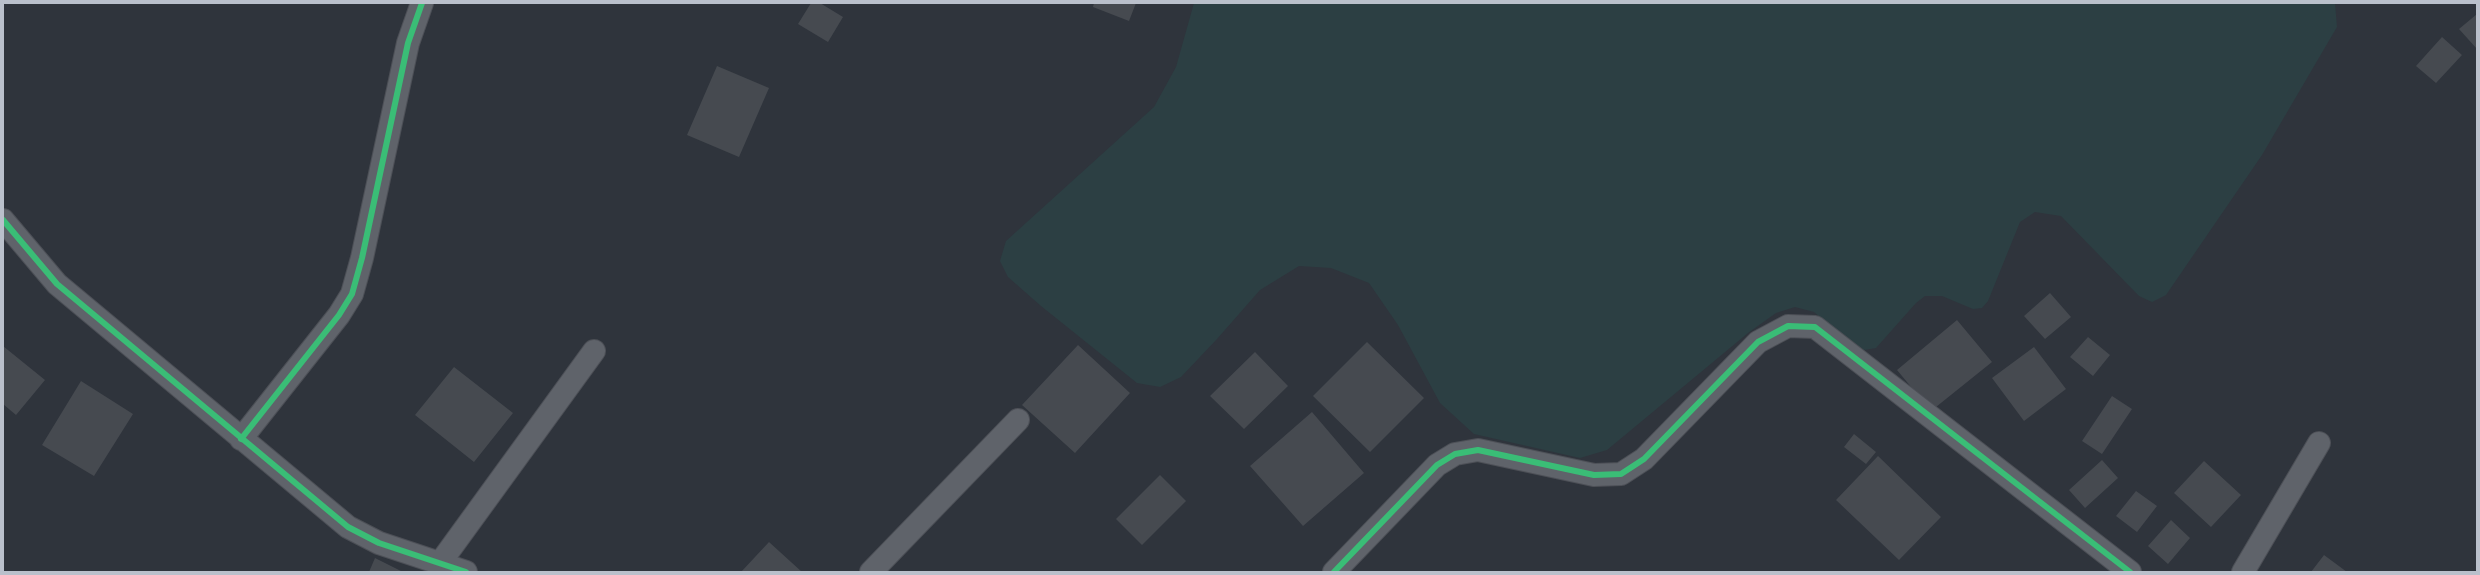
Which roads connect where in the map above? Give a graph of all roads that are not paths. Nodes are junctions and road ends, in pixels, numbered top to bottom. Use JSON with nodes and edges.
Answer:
{"nodes":[{"id":1,"x":422,"y":3,"type":"edge"},
{"id":2,"x":3,"y":220,"type":"edge"},
{"id":3,"x":594,"y":351,"type":"dead end"},
{"id":4,"x":1018,"y":420,"type":"dead end"},
{"id":5,"x":241,"y":439,"type":"junction"},
{"id":6,"x":2319,"y":443,"type":"dead end"},
{"id":7,"x":440,"y":563,"type":"junction"},
{"id":8,"x":466,"y":572,"type":"edge"},
{"id":9,"x":871,"y":572,"type":"edge"},
{"id":10,"x":1334,"y":572,"type":"edge"},
{"id":11,"x":2130,"y":572,"type":"edge"},
{"id":12,"x":2243,"y":572,"type":"edge"}],
"edges":[{"from":1,"to":5,"type":"street"},
{"from":2,"to":5,"type":"street"},
{"from":3,"to":7,"type":"street"},
{"from":4,"to":9,"type":"street"},
{"from":5,"to":7,"type":"street"},
{"from":6,"to":12,"type":"street"},
{"from":7,"to":8,"type":"street"},
{"from":10,"to":11,"type":"street"}]}
